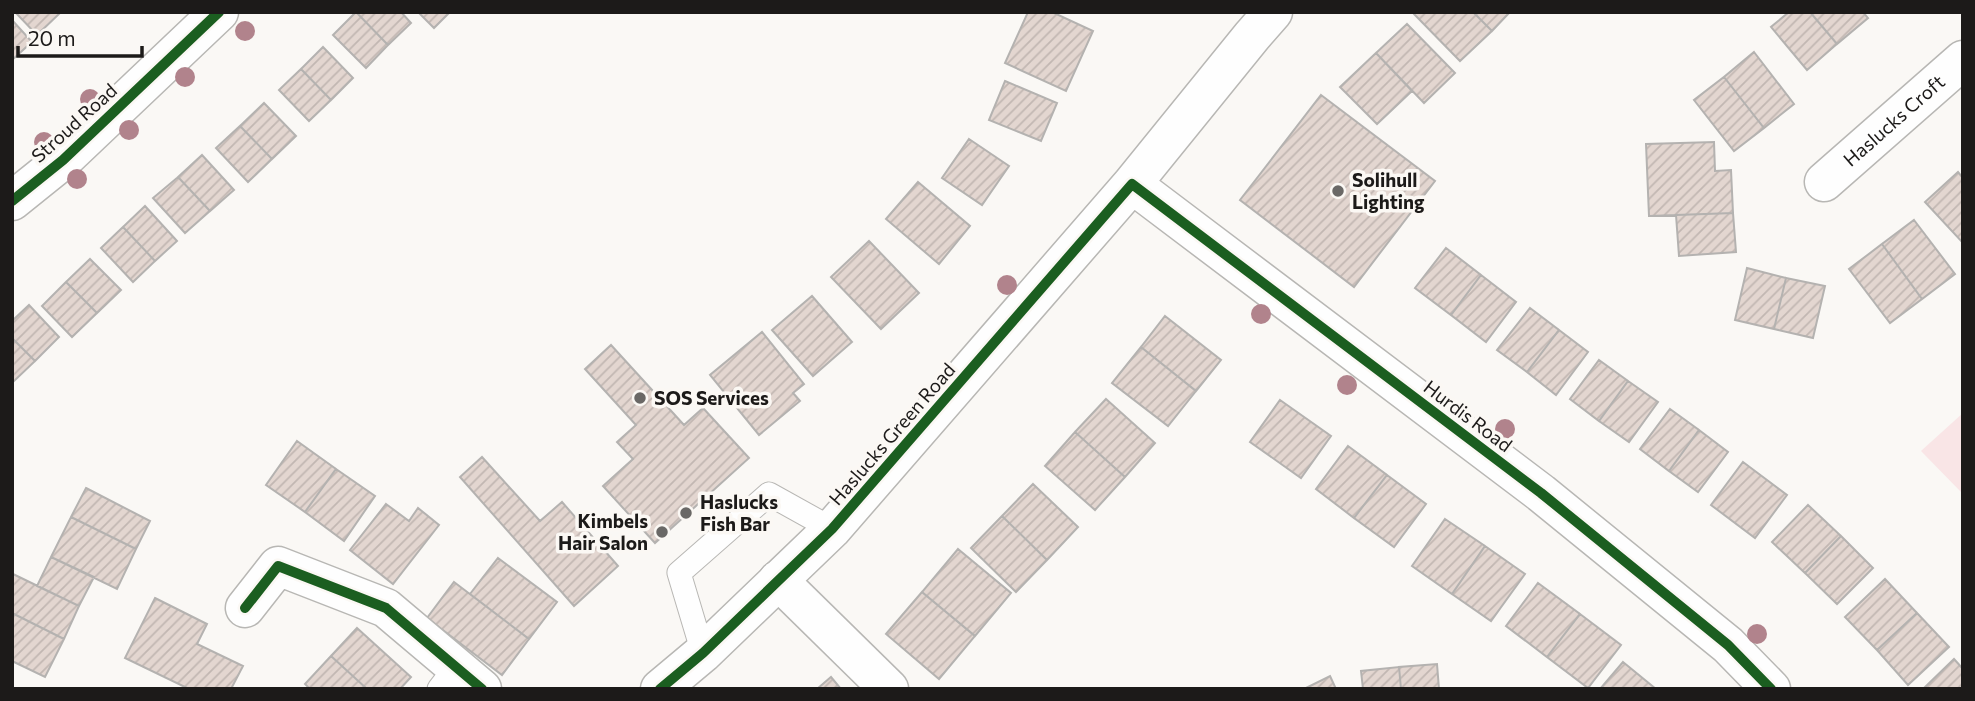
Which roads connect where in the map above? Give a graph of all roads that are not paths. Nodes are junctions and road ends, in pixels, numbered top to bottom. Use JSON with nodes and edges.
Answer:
{"nodes":[{"id":1,"x":219,"y":12,"type":"edge"},
{"id":2,"x":1273,"y":12,"type":"edge"},
{"id":3,"x":1963,"y":60,"type":"edge"},
{"id":4,"x":1824,"y":182,"type":"dead end"},
{"id":5,"x":1132,"y":184,"type":"junction"},
{"id":6,"x":12,"y":201,"type":"edge"},
{"id":7,"x":832,"y":529,"type":"junction"},
{"id":8,"x":778,"y":580,"type":"junction"},
{"id":9,"x":245,"y":608,"type":"dead end"},
{"id":10,"x":703,"y":653,"type":"junction"},
{"id":11,"x":459,"y":682,"type":"edge"},
{"id":12,"x":660,"y":689,"type":"edge"},
{"id":13,"x":888,"y":689,"type":"edge"},
{"id":14,"x":1771,"y":689,"type":"edge"}],
"edges":[{"from":1,"to":6,"type":"street","name":"Stroud Road"},
{"from":2,"to":5,"type":"street","name":"Haslucks Green Road"},
{"from":3,"to":4,"type":"street","name":"Haslucks Croft"},
{"from":5,"to":7,"type":"street","name":"Haslucks Green Road"},
{"from":5,"to":14,"type":"street","name":"Hurdis Road"},
{"from":7,"to":8,"type":"street","name":"Haslucks Green Road"},
{"from":7,"to":10,"type":"lane"},
{"from":8,"to":10,"type":"street","name":"Haslucks Green Road"},
{"from":8,"to":13,"type":"street"},
{"from":9,"to":11,"type":"street"},
{"from":10,"to":12,"type":"street","name":"Haslucks Green Road"}]}
